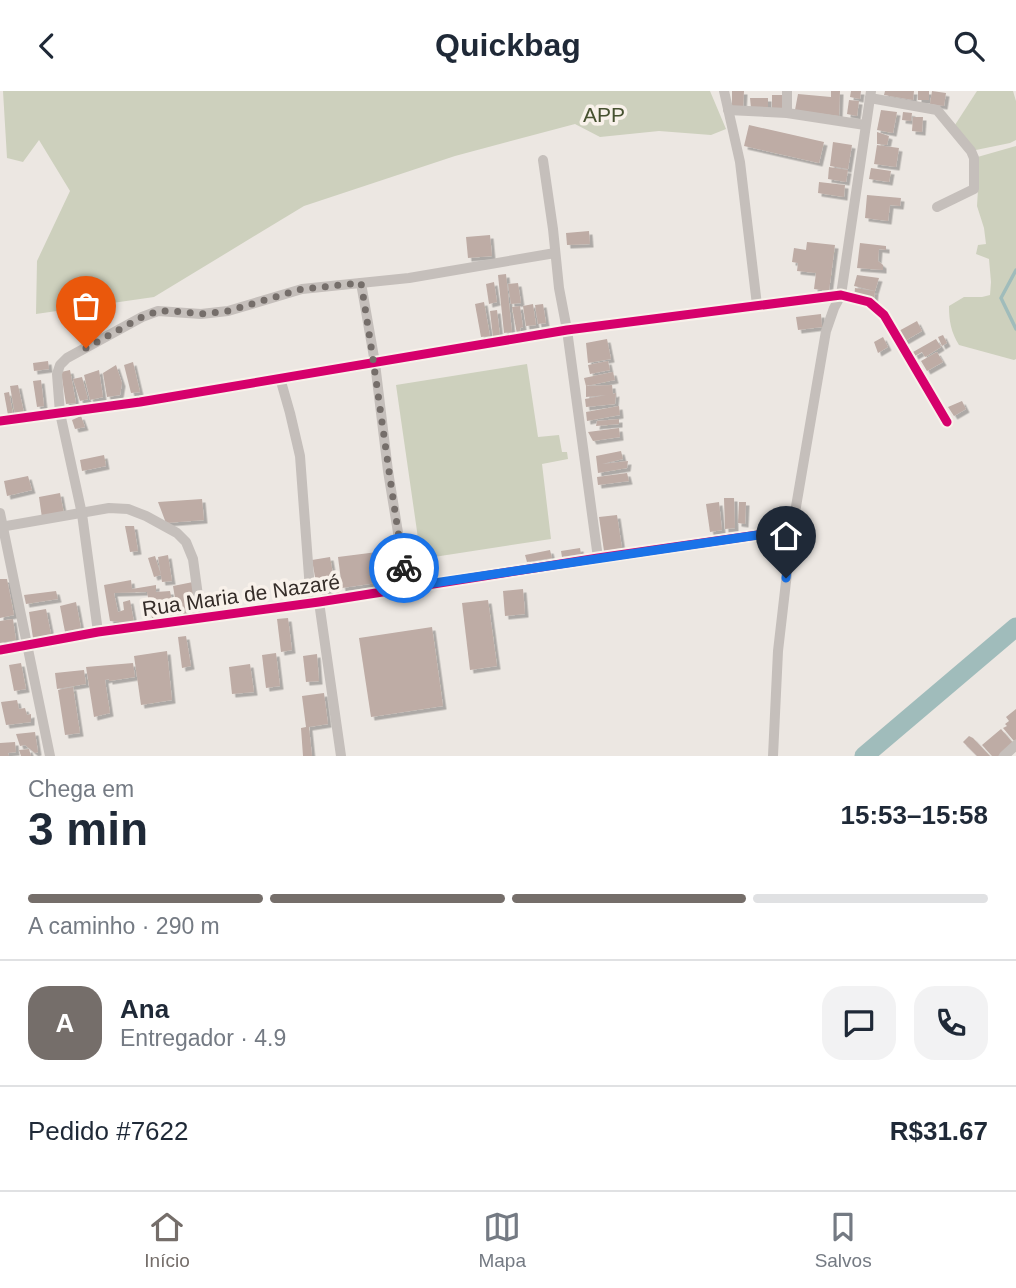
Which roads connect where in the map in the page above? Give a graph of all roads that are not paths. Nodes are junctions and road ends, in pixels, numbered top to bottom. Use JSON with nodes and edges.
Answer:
{"nodes":[{"id":1,"x":724,"y":91,"type":"edge"},
{"id":2,"x":787,"y":91,"type":"edge"},
{"id":3,"x":871,"y":95,"type":"edge"},
{"id":4,"x":728,"y":110,"type":"junction"},
{"id":5,"x":787,"y":113,"type":"junction"},
{"id":6,"x":865,"y":125,"type":"junction"},
{"id":7,"x":543,"y":160,"type":"dead end"},
{"id":8,"x":937,"y":207,"type":"dead end"},
{"id":9,"x":555,"y":253,"type":"junction"},
{"id":10,"x":361,"y":283,"type":"junction"},
{"id":11,"x":841,"y":295,"type":"junction"},
{"id":12,"x":757,"y":305,"type":"junction"},
{"id":13,"x":567,"y":330,"type":"junction"},
{"id":14,"x":375,"y":363,"type":"junction"},
{"id":15,"x":279,"y":378,"type":"junction"},
{"id":16,"x":60,"y":413,"type":"junction"},
{"id":17,"x":0,"y":421,"type":"edge"},
{"id":18,"x":947,"y":422,"type":"dead end"},
{"id":19,"x":0,"y":513,"type":"edge"},
{"id":20,"x":82,"y":514,"type":"junction"},
{"id":21,"x":1,"y":527,"type":"edge"},
{"id":22,"x":792,"y":530,"type":"junction"},
{"id":23,"x":598,"y":558,"type":"junction"},
{"id":24,"x":407,"y":587,"type":"junction"},
{"id":25,"x":315,"y":603,"type":"junction"},
{"id":26,"x":201,"y":618,"type":"junction"},
{"id":27,"x":98,"y":632,"type":"junction"},
{"id":28,"x":27,"y":645,"type":"junction"},
{"id":29,"x":0,"y":650,"type":"edge"},
{"id":30,"x":1016,"y":745,"type":"edge"},
{"id":31,"x":50,"y":756,"type":"edge"},
{"id":32,"x":341,"y":756,"type":"edge"},
{"id":33,"x":773,"y":756,"type":"edge"},
{"id":34,"x":1004,"y":756,"type":"edge"}],
"edges":[{"from":1,"to":4,"type":"street"},
{"from":2,"to":5,"type":"street"},
{"from":3,"to":6,"type":"street"},
{"from":3,"to":8,"type":"street"},
{"from":4,"to":5,"type":"street"},
{"from":4,"to":12,"type":"street"},
{"from":5,"to":6,"type":"street"},
{"from":6,"to":11,"type":"street"},
{"from":7,"to":9,"type":"street"},
{"from":9,"to":10,"type":"street"},
{"from":9,"to":13,"type":"street"},
{"from":10,"to":14,"type":"street"},
{"from":10,"to":16,"type":"street"},
{"from":11,"to":12,"type":"street"},
{"from":11,"to":18,"type":"street"},
{"from":11,"to":22,"type":"street"},
{"from":12,"to":13,"type":"street"},
{"from":13,"to":14,"type":"street"},
{"from":13,"to":23,"type":"street"},
{"from":14,"to":15,"type":"street"},
{"from":14,"to":24,"type":"street"},
{"from":15,"to":16,"type":"street"},
{"from":15,"to":25,"type":"street"},
{"from":16,"to":17,"type":"street"},
{"from":16,"to":20,"type":"street"},
{"from":19,"to":21,"type":"street"},
{"from":20,"to":21,"type":"street"},
{"from":20,"to":26,"type":"street"},
{"from":20,"to":27,"type":"street"},
{"from":21,"to":28,"type":"street"},
{"from":22,"to":23,"type":"street","name":"Rua Maria de Nazaré"},
{"from":22,"to":33,"type":"street"},
{"from":23,"to":24,"type":"street","name":"Rua Maria de Nazaré"},
{"from":24,"to":25,"type":"street","name":"Rua Maria de Nazaré"},
{"from":25,"to":26,"type":"street","name":"Rua Maria de Nazaré"},
{"from":25,"to":32,"type":"street"},
{"from":26,"to":27,"type":"street","name":"Rua Maria de Nazaré"},
{"from":27,"to":28,"type":"street","name":"Rua Maria de Nazaré"},
{"from":28,"to":29,"type":"street","name":"Rua Maria de Nazaré"},
{"from":28,"to":31,"type":"street"},
{"from":30,"to":34,"type":"street"}]}
